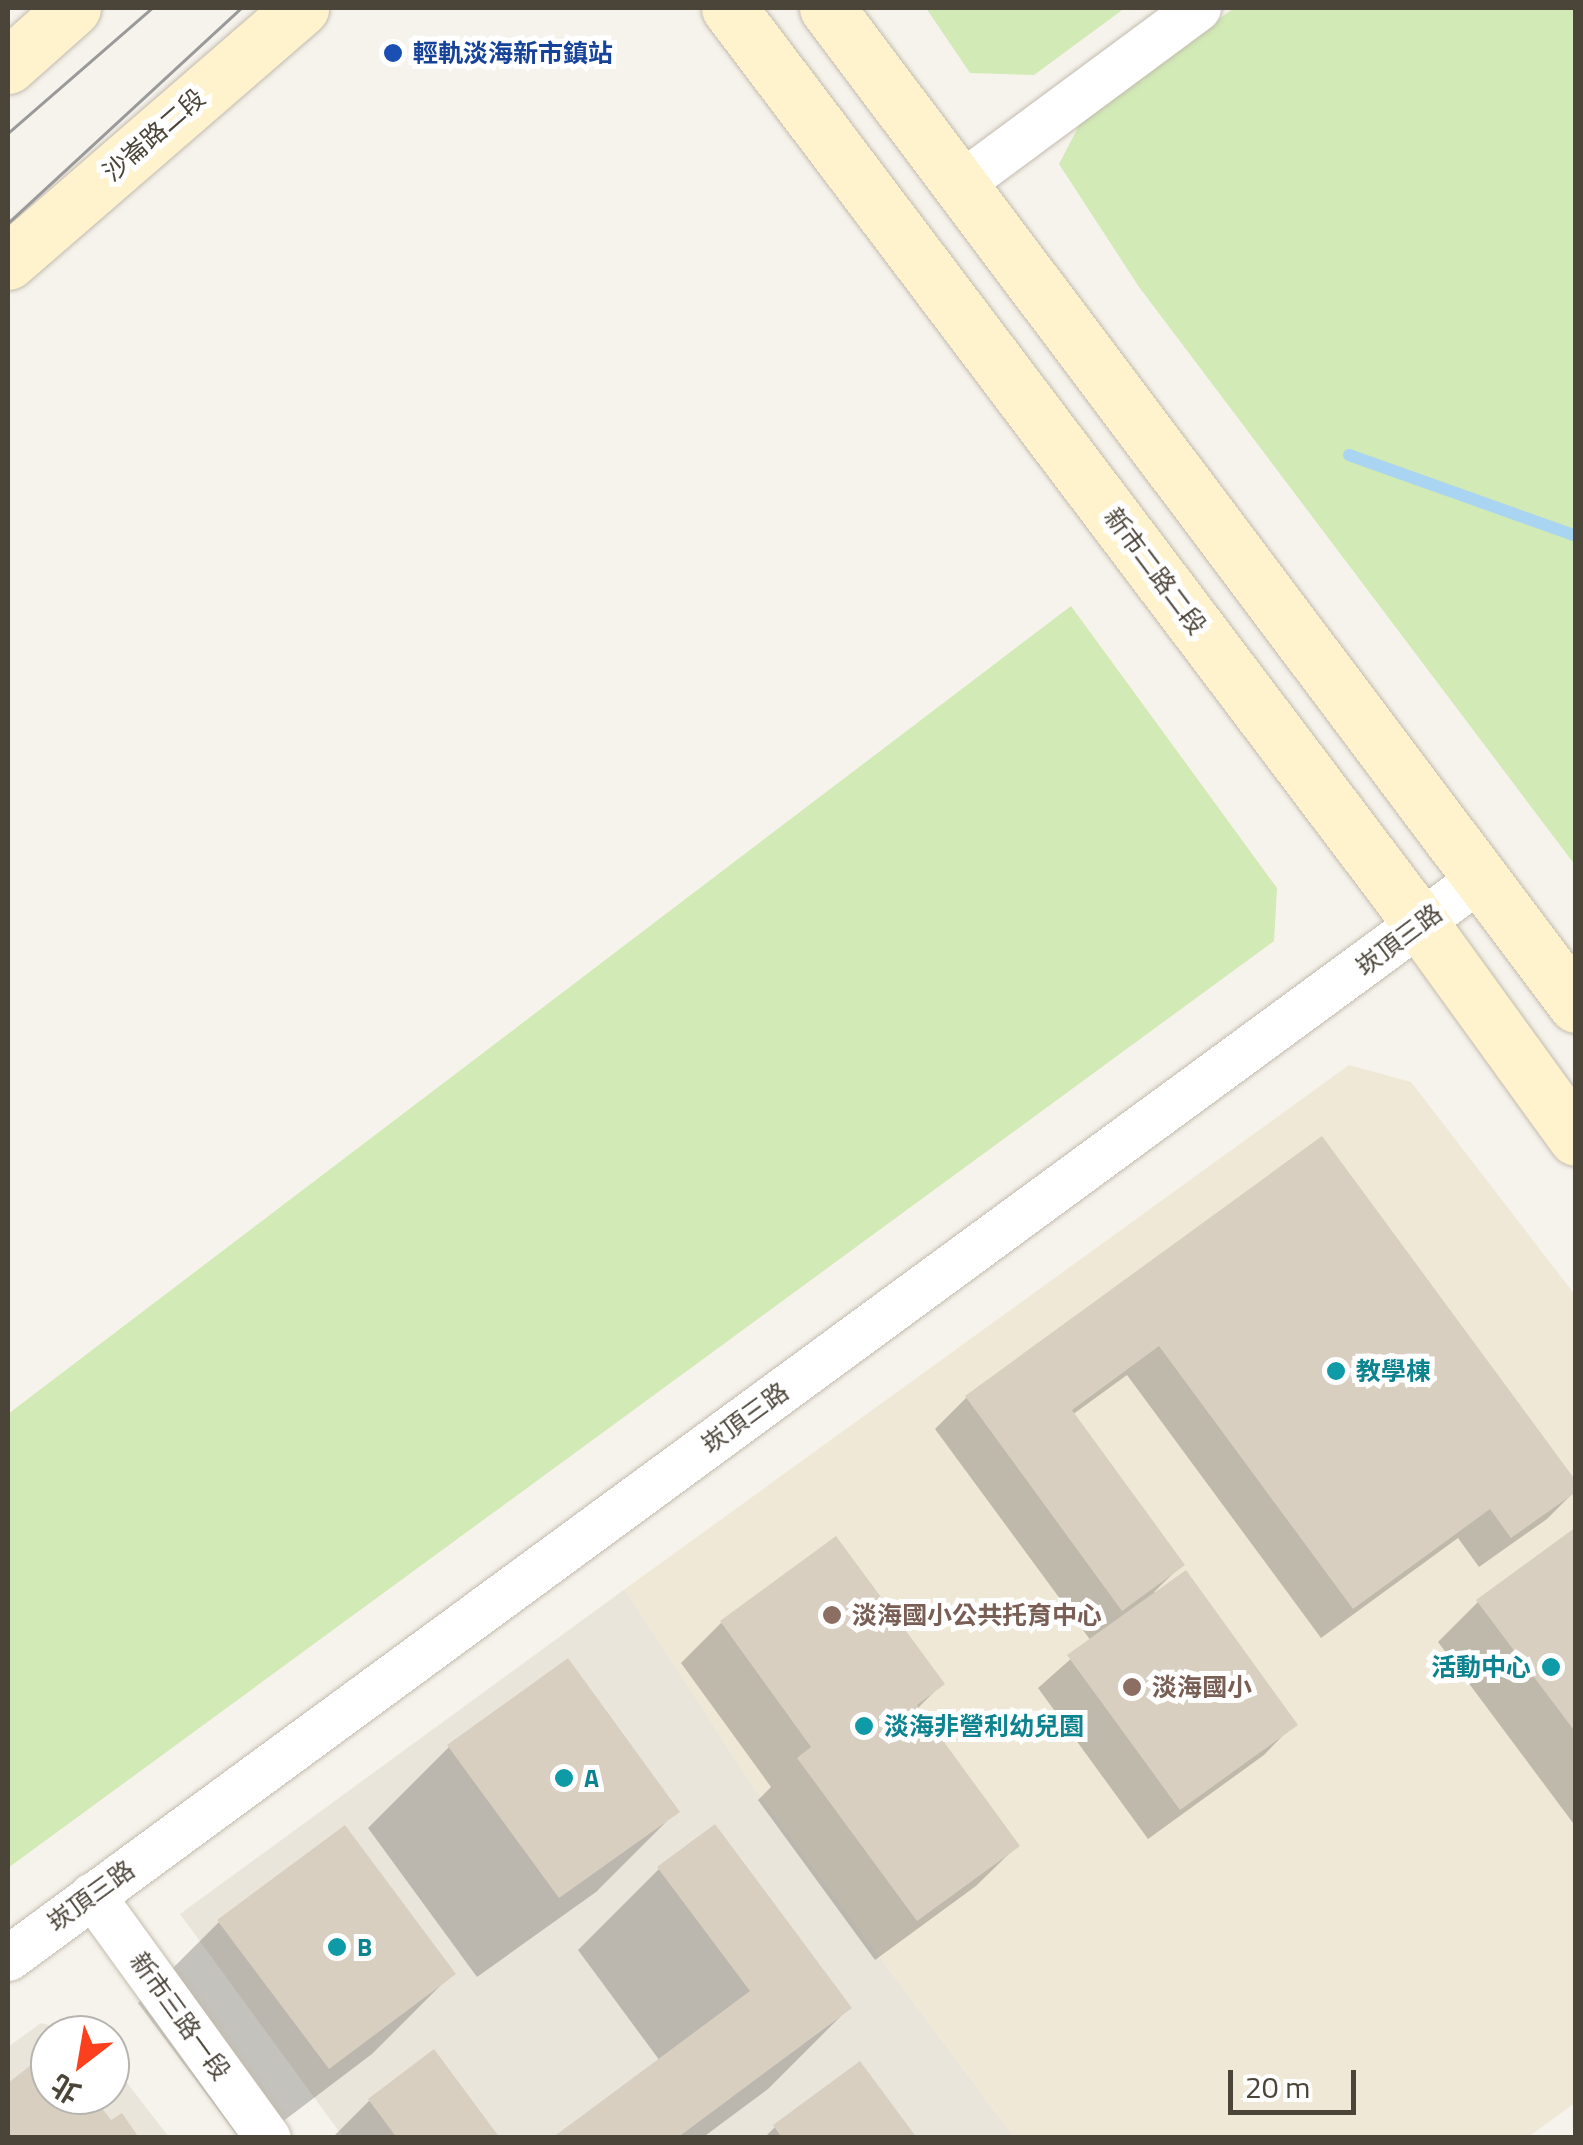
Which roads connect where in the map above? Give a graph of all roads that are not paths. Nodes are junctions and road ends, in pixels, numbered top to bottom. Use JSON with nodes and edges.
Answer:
{"nodes":[{"id":1,"x":73,"y":8,"type":"edge"},
{"id":2,"x":301,"y":8,"type":"edge"},
{"id":3,"x":728,"y":8,"type":"edge"},
{"id":4,"x":827,"y":8,"type":"edge"},
{"id":5,"x":1198,"y":8,"type":"edge"},
{"id":6,"x":8,"y":66,"type":"edge"},
{"id":7,"x":960,"y":184,"type":"junction"},
{"id":8,"x":8,"y":262,"type":"edge"},
{"id":9,"x":1482,"y":877,"type":"junction"},
{"id":10,"x":1422,"y":924,"type":"junction"},
{"id":11,"x":1576,"y":1004,"type":"edge"},
{"id":12,"x":1576,"y":1138,"type":"edge"},
{"id":13,"x":92,"y":1896,"type":"junction"},
{"id":14,"x":8,"y":1958,"type":"edge"},
{"id":15,"x":268,"y":2138,"type":"edge"}],
"edges":[{"from":1,"to":6,"type":"street"},
{"from":2,"to":8,"type":"street","name":"沙崙路二段"},
{"from":3,"to":10,"type":"street","name":"新市二路二段"},
{"from":4,"to":7,"type":"street"},
{"from":5,"to":7,"type":"street"},
{"from":7,"to":9,"type":"street"},
{"from":9,"to":10,"type":"street","name":"崁頂三路"},
{"from":9,"to":11,"type":"street"},
{"from":10,"to":12,"type":"street","name":"新市二路二段"},
{"from":10,"to":13,"type":"street","name":"崁頂三路"},
{"from":13,"to":14,"type":"street","name":"崁頂三路"},
{"from":13,"to":15,"type":"street","name":"新市三路一段"}]}
